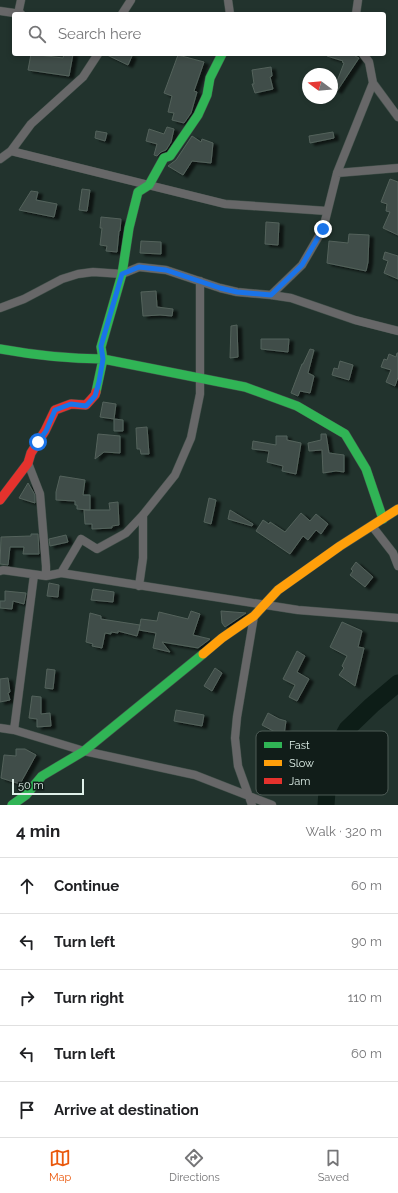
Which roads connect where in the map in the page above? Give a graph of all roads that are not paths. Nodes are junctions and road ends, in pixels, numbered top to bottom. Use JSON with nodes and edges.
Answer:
{"nodes":[{"id":1,"x":22,"y":0,"type":"edge"},
{"id":2,"x":130,"y":0,"type":"edge"},
{"id":3,"x":228,"y":0,"type":"edge"},
{"id":4,"x":358,"y":0,"type":"edge"},
{"id":5,"x":0,"y":11,"type":"edge"},
{"id":6,"x":19,"y":12,"type":"edge"},
{"id":7,"x":123,"y":12,"type":"edge"},
{"id":8,"x":230,"y":12,"type":"edge"},
{"id":9,"x":356,"y":12,"type":"edge"},
{"id":10,"x":12,"y":13,"type":"edge"},
{"id":11,"x":97,"y":56,"type":"edge"},
{"id":12,"x":221,"y":56,"type":"edge"},
{"id":13,"x":364,"y":56,"type":"edge"},
{"id":14,"x":373,"y":83,"type":"junction"},
{"id":15,"x":398,"y":117,"type":"edge"},
{"id":16,"x":11,"y":151,"type":"junction"},
{"id":17,"x":0,"y":159,"type":"edge"},
{"id":18,"x":398,"y":168,"type":"edge"},
{"id":19,"x":337,"y":173,"type":"junction"},
{"id":20,"x":149,"y":185,"type":"junction"},
{"id":21,"x":327,"y":211,"type":"junction"},
{"id":22,"x":122,"y":274,"type":"junction"},
{"id":23,"x":200,"y":281,"type":"junction"},
{"id":24,"x":271,"y":295,"type":"junction"},
{"id":25,"x":0,"y":308,"type":"edge"},
{"id":26,"x":397,"y":330,"type":"edge"},
{"id":27,"x":0,"y":349,"type":"edge"},
{"id":28,"x":103,"y":359,"type":"junction"},
{"id":29,"x":199,"y":377,"type":"junction"},
{"id":30,"x":28,"y":463,"type":"junction"},
{"id":31,"x":0,"y":500,"type":"edge"},
{"id":32,"x":398,"y":509,"type":"edge"},
{"id":33,"x":143,"y":515,"type":"junction"},
{"id":34,"x":383,"y":519,"type":"junction"},
{"id":35,"x":372,"y":526,"type":"junction"},
{"id":36,"x":398,"y":566,"type":"edge"},
{"id":37,"x":0,"y":571,"type":"edge"},
{"id":38,"x":61,"y":573,"type":"junction"},
{"id":39,"x":34,"y":575,"type":"junction"},
{"id":40,"x":46,"y":576,"type":"junction"},
{"id":41,"x":139,"y":586,"type":"junction"},
{"id":42,"x":265,"y":605,"type":"junction"},
{"id":43,"x":254,"y":616,"type":"junction"},
{"id":44,"x":398,"y":618,"type":"edge"},
{"id":45,"x":0,"y":728,"type":"edge"},
{"id":46,"x":14,"y":730,"type":"junction"},
{"id":47,"x":84,"y":751,"type":"junction"},
{"id":48,"x":251,"y":801,"type":"edge"},
{"id":49,"x":12,"y":805,"type":"edge"},
{"id":50,"x":272,"y":805,"type":"edge"}],
"edges":[{"from":1,"to":6,"type":"street"},
{"from":2,"to":7,"type":"street"},
{"from":3,"to":8,"type":"street"},
{"from":4,"to":9,"type":"street"},
{"from":5,"to":10,"type":"street"},
{"from":11,"to":16,"type":"street"},
{"from":12,"to":20,"type":"street"},
{"from":13,"to":14,"type":"street"},
{"from":14,"to":15,"type":"street"},
{"from":14,"to":19,"type":"street"},
{"from":16,"to":17,"type":"street"},
{"from":16,"to":20,"type":"street"},
{"from":18,"to":19,"type":"street"},
{"from":19,"to":21,"type":"street"},
{"from":20,"to":21,"type":"street"},
{"from":20,"to":22,"type":"street"},
{"from":21,"to":24,"type":"street"},
{"from":22,"to":23,"type":"street"},
{"from":22,"to":25,"type":"street"},
{"from":22,"to":28,"type":"street"},
{"from":23,"to":24,"type":"street"},
{"from":23,"to":29,"type":"street"},
{"from":24,"to":26,"type":"street"},
{"from":27,"to":28,"type":"street"},
{"from":28,"to":29,"type":"street"},
{"from":28,"to":30,"type":"street"},
{"from":29,"to":33,"type":"street"},
{"from":29,"to":34,"type":"street"},
{"from":30,"to":31,"type":"street"},
{"from":30,"to":40,"type":"street"},
{"from":32,"to":34,"type":"street"},
{"from":33,"to":38,"type":"street"},
{"from":33,"to":41,"type":"street"},
{"from":34,"to":35,"type":"street"},
{"from":35,"to":36,"type":"street"},
{"from":35,"to":42,"type":"street"},
{"from":37,"to":39,"type":"street"},
{"from":38,"to":40,"type":"street"},
{"from":38,"to":41,"type":"street"},
{"from":39,"to":40,"type":"street"},
{"from":39,"to":46,"type":"street"},
{"from":41,"to":42,"type":"street"},
{"from":42,"to":43,"type":"street"},
{"from":42,"to":44,"type":"street"},
{"from":43,"to":47,"type":"street"},
{"from":43,"to":48,"type":"street"},
{"from":45,"to":46,"type":"street"},
{"from":46,"to":47,"type":"street"},
{"from":47,"to":48,"type":"street"},
{"from":47,"to":49,"type":"street"},
{"from":48,"to":50,"type":"street"}]}
